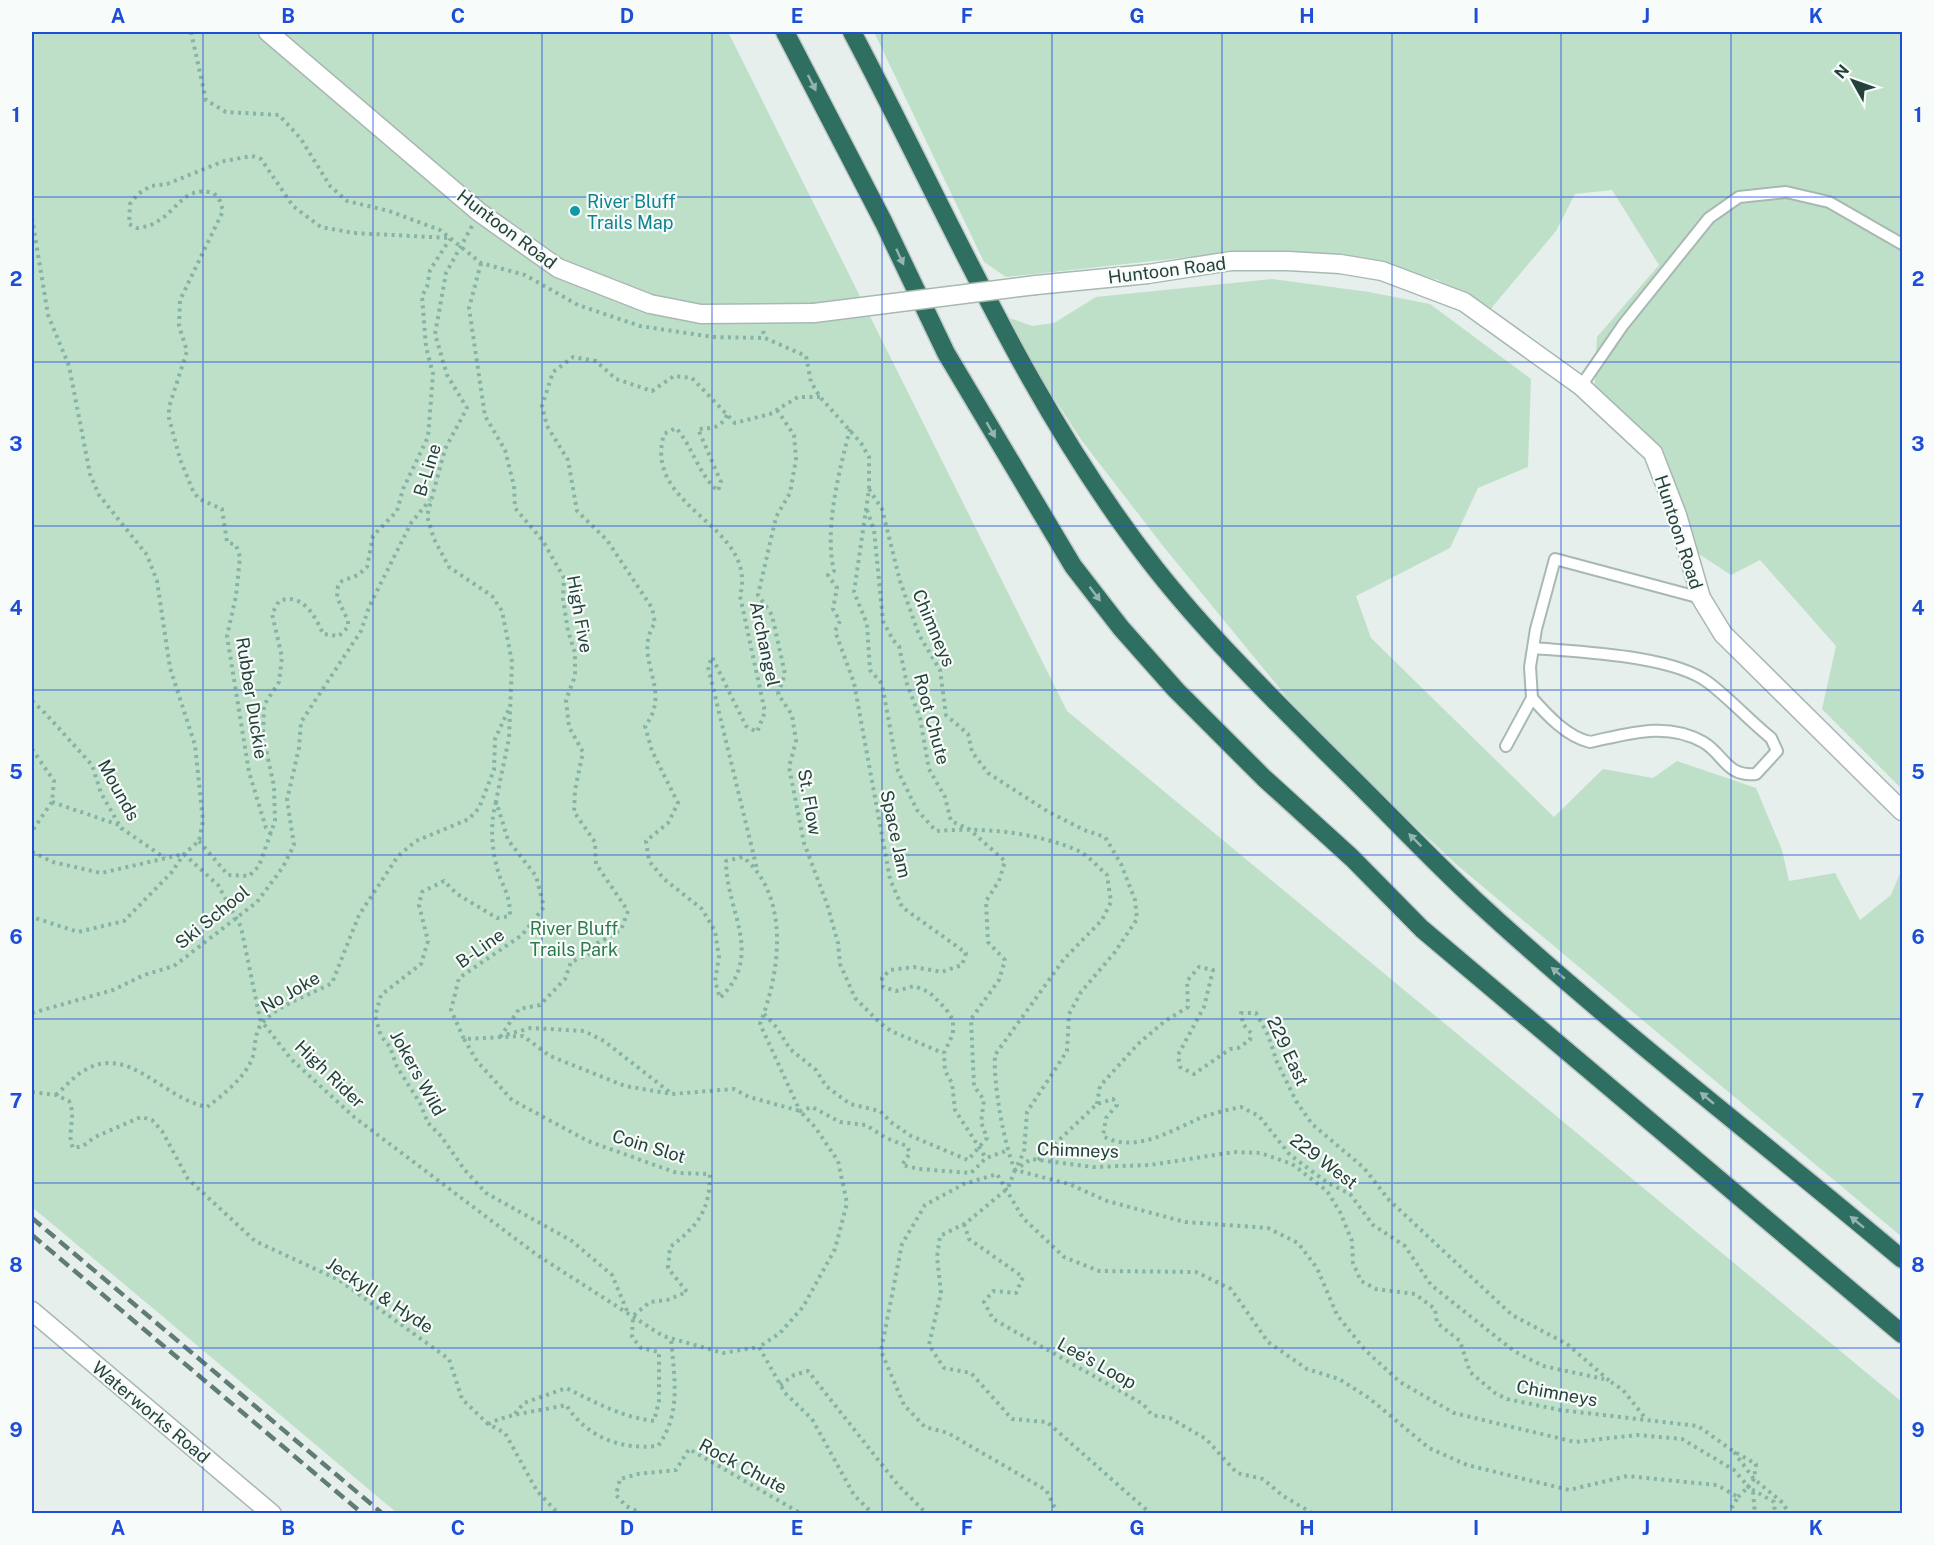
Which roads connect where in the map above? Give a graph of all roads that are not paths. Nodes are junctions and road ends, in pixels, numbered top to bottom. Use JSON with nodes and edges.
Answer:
{"nodes":[{"id":1,"x":268,"y":32,"type":"edge"},
{"id":2,"x":784,"y":32,"type":"edge"},
{"id":3,"x":852,"y":32,"type":"edge"},
{"id":4,"x":1902,"y":243,"type":"edge"},
{"id":5,"x":1581,"y":386,"type":"junction"},
{"id":6,"x":1701,"y":598,"type":"junction"},
{"id":7,"x":1533,"y":648,"type":"junction"},
{"id":8,"x":1532,"y":698,"type":"junction"},
{"id":9,"x":1506,"y":746,"type":"dead end"},
{"id":10,"x":1902,"y":812,"type":"edge"},
{"id":11,"x":1902,"y":1259,"type":"edge"},
{"id":12,"x":32,"y":1311,"type":"edge"},
{"id":13,"x":1902,"y":1334,"type":"edge"},
{"id":14,"x":272,"y":1514,"type":"edge"}],
"edges":[{"from":1,"to":5,"type":"street","name":"Huntoon Road","bridge":true},
{"from":2,"to":13,"type":"highway","one_way":true},
{"from":11,"to":3,"type":"highway","one_way":true},
{"from":4,"to":5,"type":"lane"},
{"from":5,"to":6,"type":"street","name":"Huntoon Road"},
{"from":6,"to":7,"type":"lane"},
{"from":6,"to":10,"type":"street","name":"Huntoon Road"},
{"from":7,"to":8,"type":"lane"},
{"from":7,"to":8,"type":"lane"},
{"from":8,"to":9,"type":"lane"},
{"from":12,"to":14,"type":"street","name":"Waterworks Road"}]}
